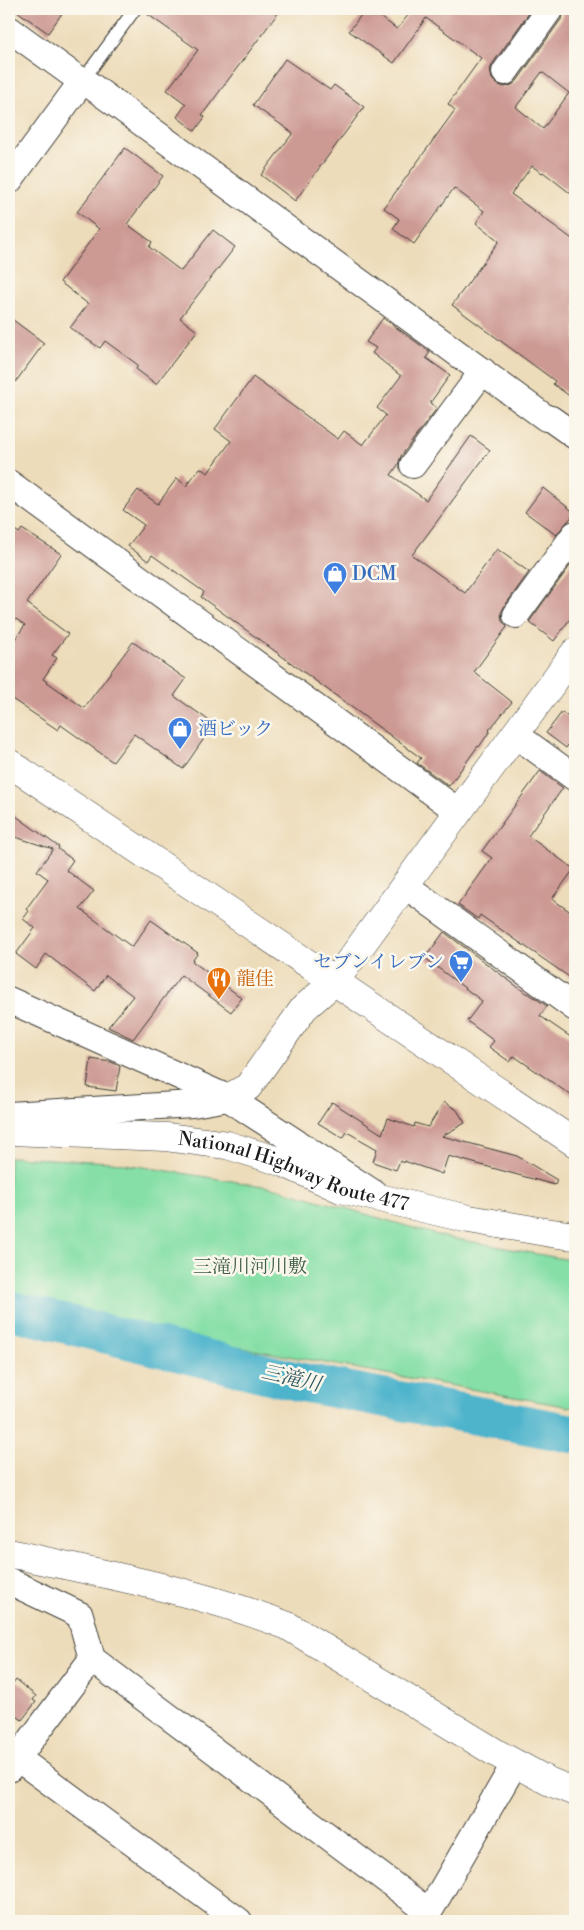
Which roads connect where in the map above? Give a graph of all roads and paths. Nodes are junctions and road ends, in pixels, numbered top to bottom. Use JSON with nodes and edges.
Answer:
{"nodes":[{"id":1,"x":135,"y":9,"type":"edge"},
{"id":2,"x":550,"y":9,"type":"edge"},
{"id":3,"x":9,"y":29,"type":"edge"},
{"id":4,"x":505,"y":72,"type":"dead end"},
{"id":5,"x":83,"y":80,"type":"junction"},
{"id":6,"x":9,"y":181,"type":"edge"},
{"id":7,"x":483,"y":371,"type":"junction"},
{"id":8,"x":575,"y":436,"type":"edge"},
{"id":9,"x":413,"y":465,"type":"dead end"},
{"id":10,"x":12,"y":491,"type":"edge"},
{"id":11,"x":575,"y":534,"type":"edge"},
{"id":12,"x":516,"y":615,"type":"dead end"},
{"id":13,"x":575,"y":652,"type":"edge"},
{"id":14,"x":516,"y":735,"type":"junction"},
{"id":15,"x":13,"y":770,"type":"edge"},
{"id":16,"x":575,"y":778,"type":"edge"},
{"id":17,"x":459,"y":812,"type":"junction"},
{"id":18,"x":406,"y":886,"type":"junction"},
{"id":19,"x":334,"y":981,"type":"junction"},
{"id":20,"x":9,"y":1000,"type":"edge"},
{"id":21,"x":575,"y":1008,"type":"edge"},
{"id":22,"x":228,"y":1098,"type":"junction"},
{"id":23,"x":9,"y":1115,"type":"edge"},
{"id":24,"x":9,"y":1131,"type":"edge"},
{"id":25,"x":575,"y":1143,"type":"edge"},
{"id":26,"x":383,"y":1199,"type":"junction"},
{"id":27,"x":575,"y":1236,"type":"edge"},
{"id":28,"x":9,"y":1553,"type":"edge"},
{"id":29,"x":9,"y":1581,"type":"edge"},
{"id":30,"x":92,"y":1659,"type":"junction"},
{"id":31,"x":11,"y":1760,"type":"edge"},
{"id":32,"x":515,"y":1763,"type":"junction"},
{"id":33,"x":575,"y":1792,"type":"edge"},
{"id":34,"x":427,"y":1917,"type":"edge"},
{"id":35,"x":239,"y":1921,"type":"edge"}],
"edges":[{"from":1,"to":5,"type":"lane"},
{"from":2,"to":4,"type":"street"},
{"from":3,"to":5,"type":"street"},
{"from":5,"to":6,"type":"street"},
{"from":5,"to":7,"type":"street"},
{"from":7,"to":8,"type":"street"},
{"from":7,"to":9,"type":"street"},
{"from":10,"to":17,"type":"street"},
{"from":11,"to":12,"type":"street"},
{"from":13,"to":14,"type":"main road"},
{"from":14,"to":16,"type":"street"},
{"from":14,"to":17,"type":"main road"},
{"from":15,"to":19,"type":"main road"},
{"from":17,"to":18,"type":"main road"},
{"from":18,"to":19,"type":"main road"},
{"from":18,"to":21,"type":"street"},
{"from":19,"to":22,"type":"main road"},
{"from":19,"to":25,"type":"main road"},
{"from":20,"to":22,"type":"street"},
{"from":22,"to":23,"type":"street"},
{"from":22,"to":26,"type":"street"},
{"from":24,"to":26,"type":"main road","name":"National Highway Route 477"},
{"from":26,"to":27,"type":"main road","name":"National Highway Route 477"},
{"from":28,"to":32,"type":"main road"},
{"from":29,"to":30,"type":"street"},
{"from":30,"to":31,"type":"street"},
{"from":30,"to":34,"type":"street"},
{"from":31,"to":35,"type":"street"},
{"from":32,"to":33,"type":"main road"},
{"from":32,"to":34,"type":"street"}]}
